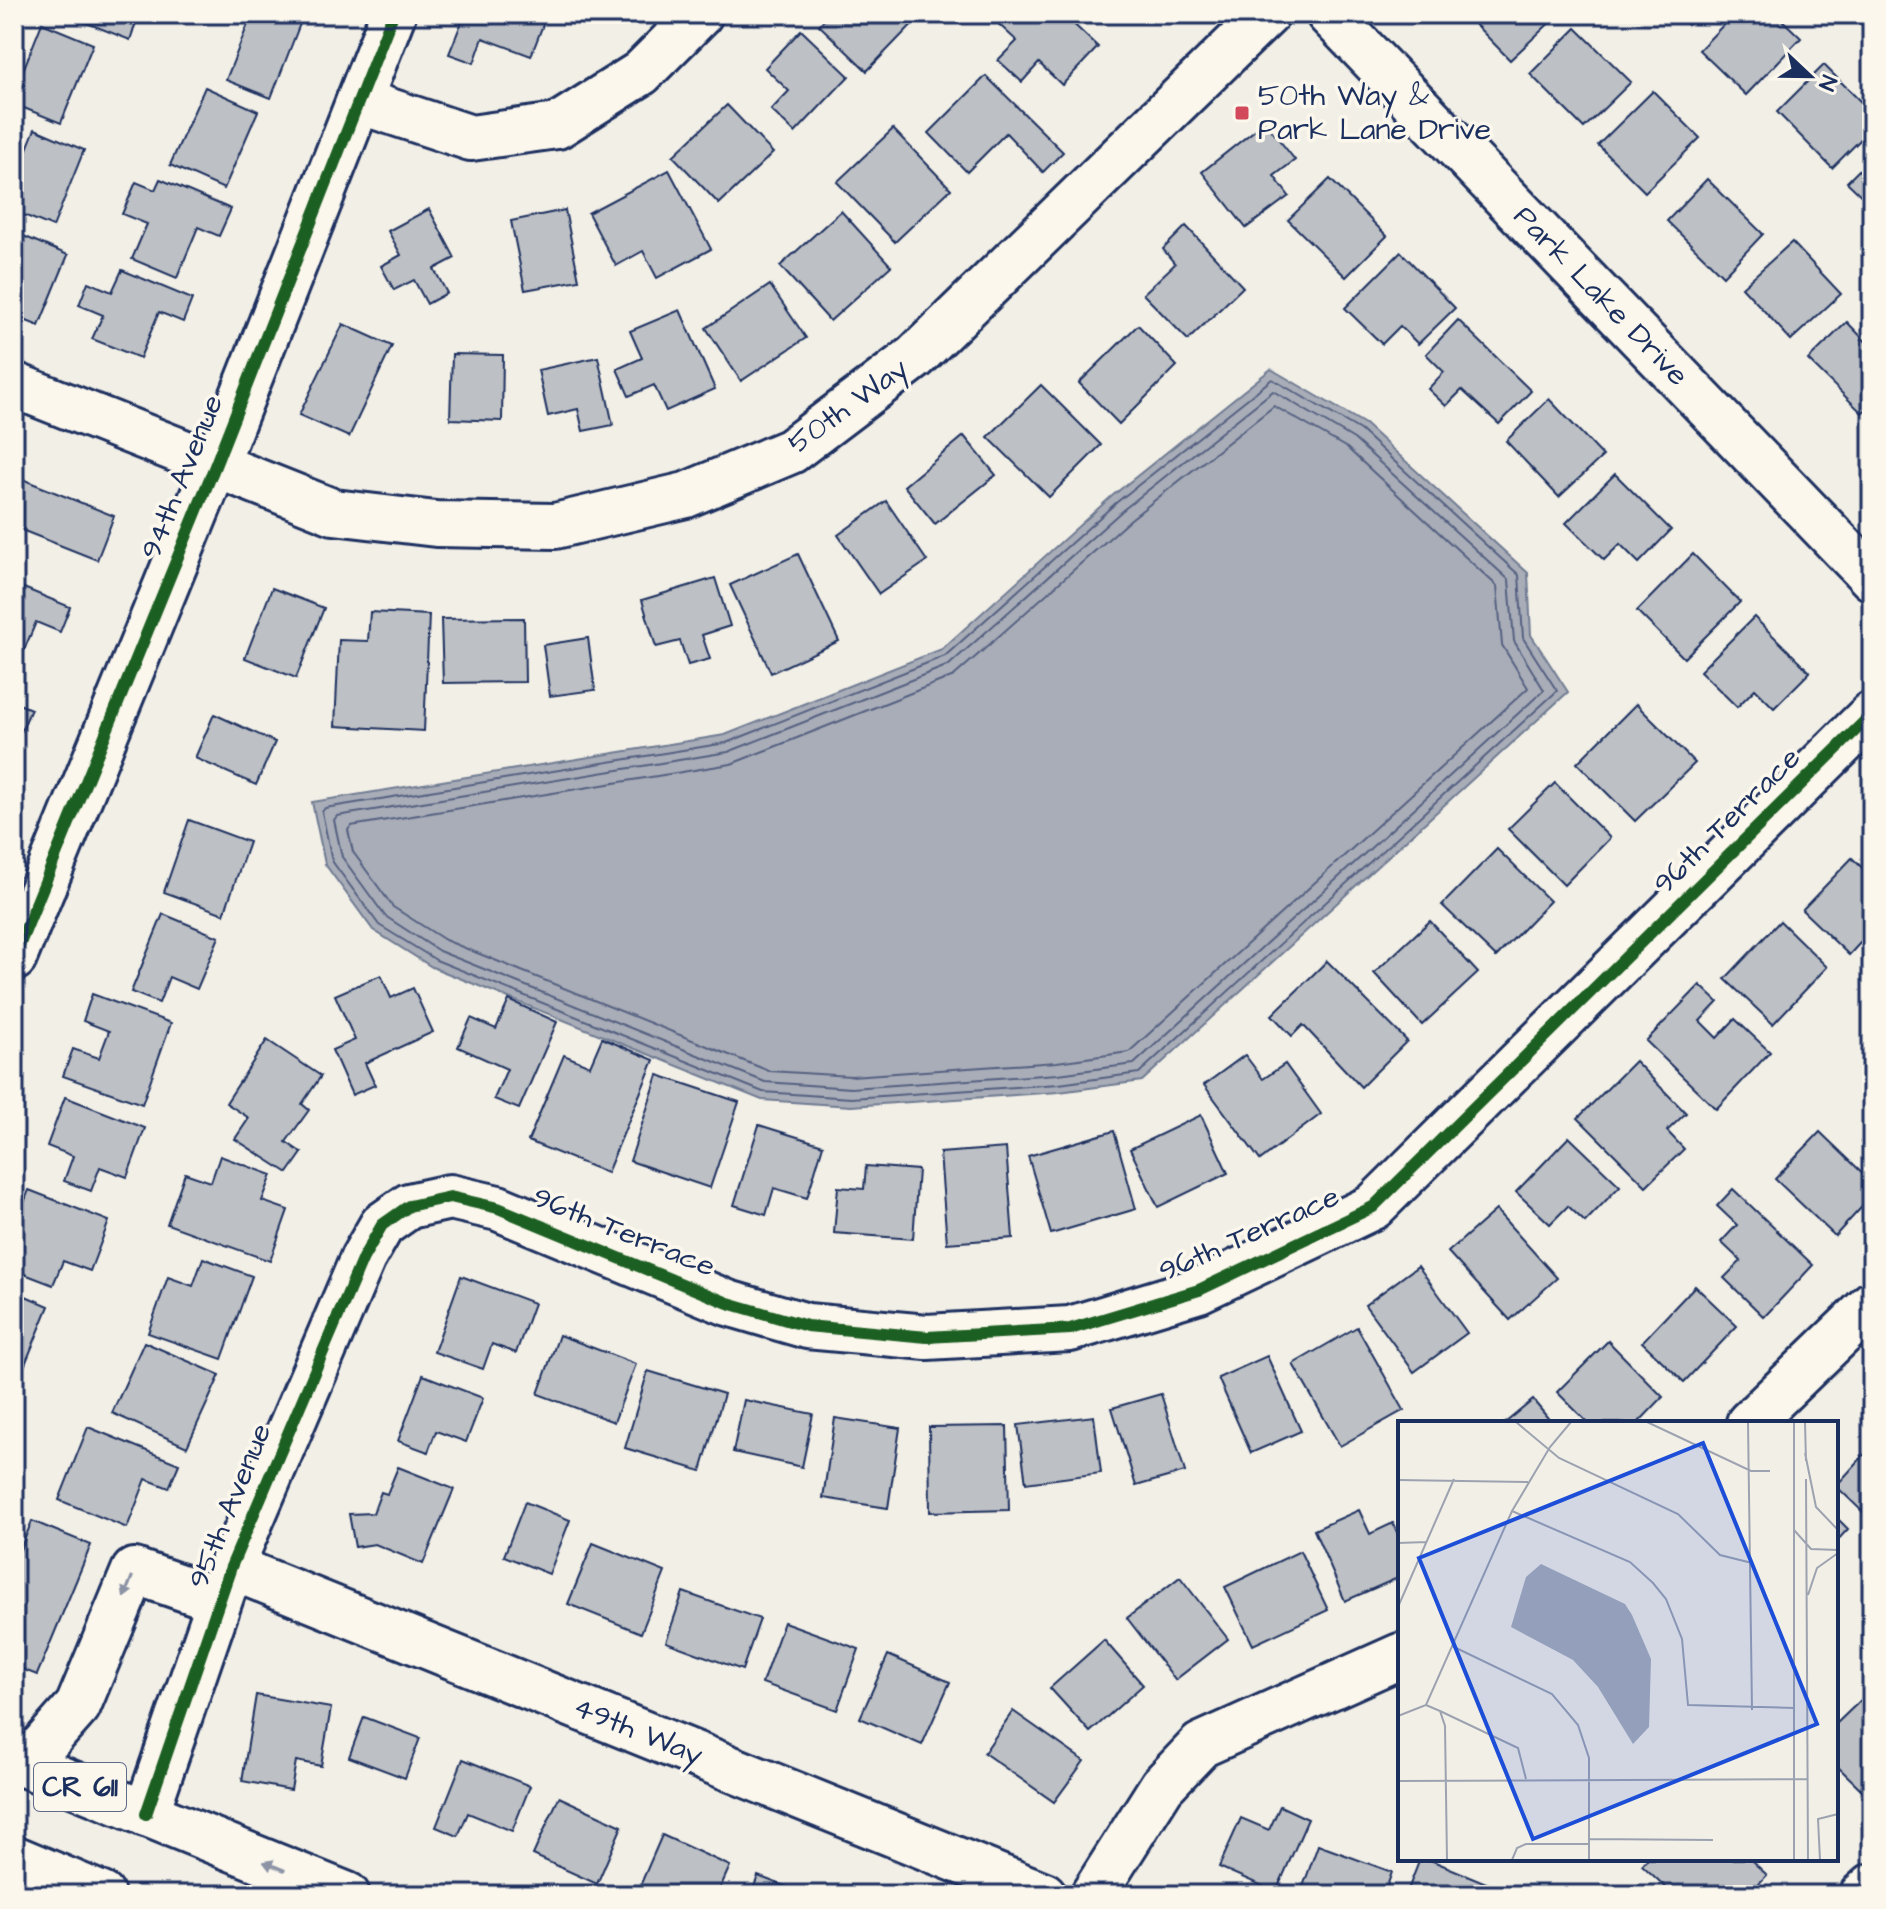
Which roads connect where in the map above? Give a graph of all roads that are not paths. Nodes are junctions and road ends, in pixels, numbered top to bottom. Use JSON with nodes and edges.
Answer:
{"nodes":[{"id":1,"x":393,"y":14,"type":"edge"},
{"id":2,"x":700,"y":14,"type":"edge"},
{"id":3,"x":1267,"y":14,"type":"edge"},
{"id":4,"x":1329,"y":14,"type":"edge"},
{"id":5,"x":359,"y":101,"type":"junction"},
{"id":6,"x":14,"y":385,"type":"edge"},
{"id":7,"x":215,"y":466,"type":"junction"},
{"id":8,"x":1872,"y":578,"type":"edge"},
{"id":9,"x":1872,"y":714,"type":"edge"},
{"id":10,"x":14,"y":958,"type":"edge"},
{"id":11,"x":382,"y":1225,"type":"joint"},
{"id":12,"x":1872,"y":1304,"type":"edge"},
{"id":13,"x":1751,"y":1421,"type":"edge"},
{"id":14,"x":225,"y":1584,"type":"junction"},
{"id":15,"x":1398,"y":1657,"type":"edge"},
{"id":16,"x":20,"y":1763,"type":"edge"},
{"id":17,"x":146,"y":1814,"type":"junction"},
{"id":18,"x":14,"y":1858,"type":"edge"},
{"id":19,"x":1872,"y":1886,"type":"edge"},
{"id":20,"x":102,"y":1895,"type":"edge"},
{"id":21,"x":347,"y":1895,"type":"edge"},
{"id":22,"x":1044,"y":1895,"type":"edge"},
{"id":23,"x":1093,"y":1895,"type":"edge"},
{"id":24,"x":1862,"y":1895,"type":"edge"}],
"edges":[{"from":1,"to":5,"type":"street","name":"94th Avenue"},
{"from":2,"to":5,"type":"street"},
{"from":3,"to":7,"type":"street","name":"50th Way"},
{"from":4,"to":8,"type":"street","name":"Park Lake Drive"},
{"from":5,"to":7,"type":"street","name":"94th Avenue"},
{"from":6,"to":7,"type":"street","name":"50th Way"},
{"from":7,"to":10,"type":"street","name":"94th Avenue"},
{"from":9,"to":11,"type":"street","name":"96th Terrace"},
{"from":11,"to":14,"type":"street","name":"95th Avenue"},
{"from":12,"to":13,"type":"street"},
{"from":14,"to":16,"type":"street","name":"49th Way","one_way":true},
{"from":14,"to":17,"type":"street","name":"95th Avenue"},
{"from":14,"to":22,"type":"street","name":"49th Way"},
{"from":15,"to":23,"type":"street"},
{"from":16,"to":17,"type":"street","number":"CR 611"},
{"from":21,"to":17,"type":"street","number":"CR 611","one_way":true},
{"from":18,"to":20,"type":"street"},
{"from":19,"to":24,"type":"street"}]}
